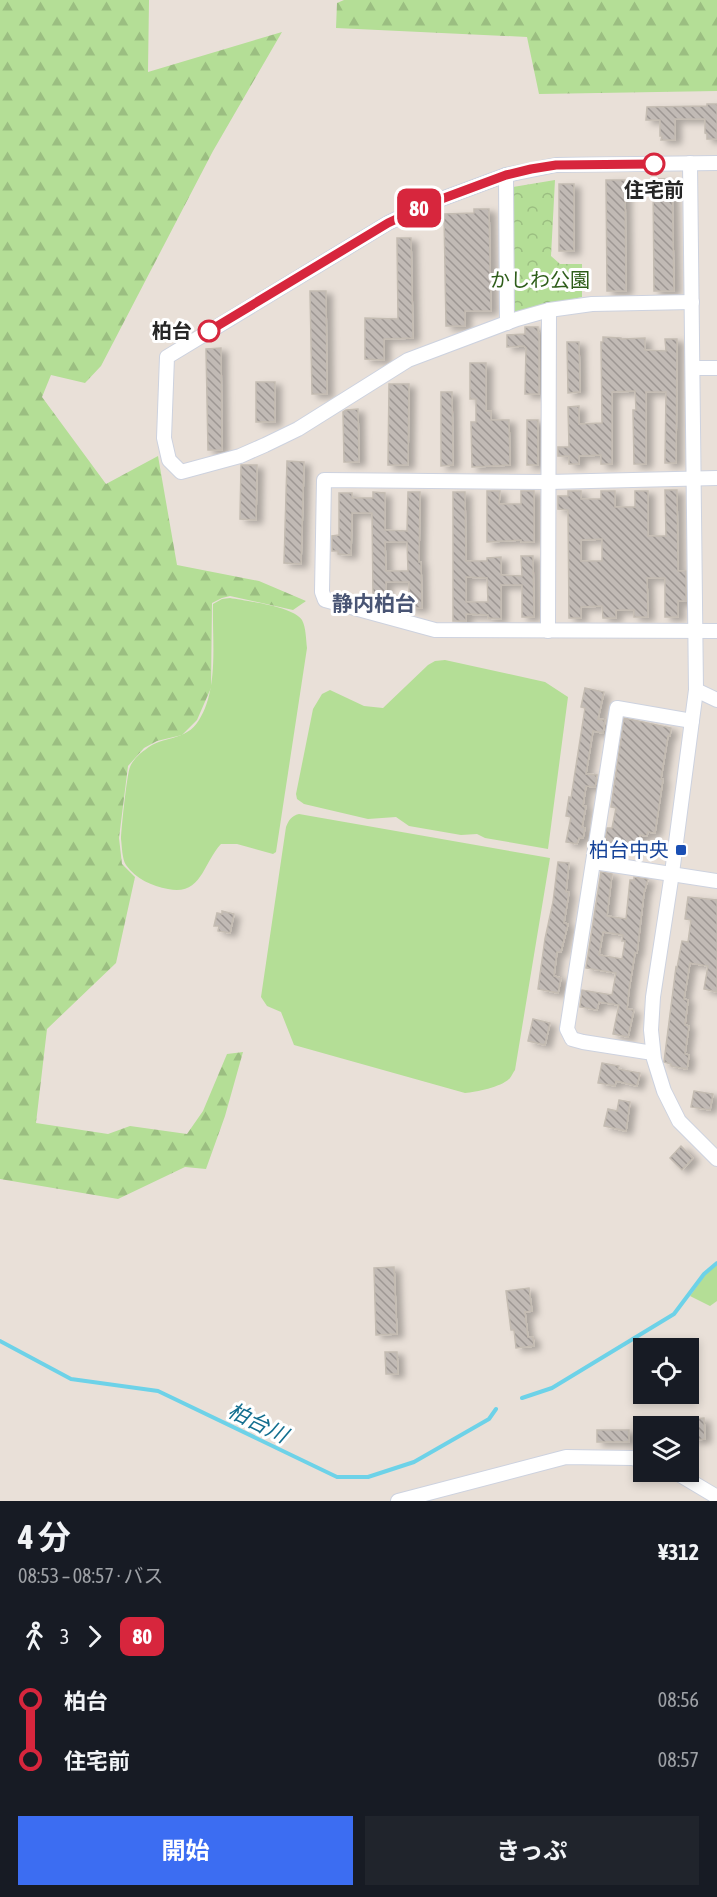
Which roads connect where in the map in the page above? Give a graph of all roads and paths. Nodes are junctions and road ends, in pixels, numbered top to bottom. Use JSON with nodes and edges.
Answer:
{"nodes":[{"id":1,"x":690,"y":163,"type":"junction"},
{"id":2,"x":717,"y":164,"type":"edge"},
{"id":3,"x":506,"y":175,"type":"junction"},
{"id":4,"x":692,"y":302,"type":"junction"},
{"id":5,"x":549,"y":310,"type":"junction"},
{"id":6,"x":507,"y":323,"type":"junction"},
{"id":7,"x":693,"y":368,"type":"junction"},
{"id":8,"x":717,"y":368,"type":"edge"},
{"id":9,"x":694,"y":478,"type":"junction"},
{"id":10,"x":717,"y":478,"type":"edge"},
{"id":11,"x":549,"y":482,"type":"junction"},
{"id":12,"x":548,"y":631,"type":"junction"},
{"id":13,"x":696,"y":631,"type":"junction"},
{"id":14,"x":717,"y":631,"type":"edge"},
{"id":15,"x":696,"y":690,"type":"junction"},
{"id":16,"x":717,"y":700,"type":"edge"},
{"id":17,"x":692,"y":721,"type":"junction"},
{"id":18,"x":594,"y":862,"type":"junction"},
{"id":19,"x":672,"y":873,"type":"junction"},
{"id":20,"x":717,"y":881,"type":"edge"},
{"id":21,"x":653,"y":1053,"type":"junction"},
{"id":22,"x":717,"y":1159,"type":"edge"},
{"id":23,"x":633,"y":1458,"type":"edge"},
{"id":24,"x":692,"y":1482,"type":"edge"},
{"id":25,"x":717,"y":1497,"type":"edge"},
{"id":26,"x":398,"y":1501,"type":"edge"}],
"edges":[{"from":1,"to":2,"type":"street"},
{"from":1,"to":3,"type":"street"},
{"from":1,"to":4,"type":"street"},
{"from":3,"to":6,"type":"street"},
{"from":3,"to":6,"type":"street"},
{"from":4,"to":5,"type":"street"},
{"from":4,"to":7,"type":"street"},
{"from":5,"to":6,"type":"street"},
{"from":5,"to":11,"type":"street"},
{"from":7,"to":8,"type":"street"},
{"from":7,"to":9,"type":"street"},
{"from":9,"to":10,"type":"street"},
{"from":9,"to":11,"type":"street"},
{"from":9,"to":13,"type":"street"},
{"from":11,"to":12,"type":"street"},
{"from":11,"to":12,"type":"street"},
{"from":12,"to":13,"type":"street"},
{"from":13,"to":14,"type":"street"},
{"from":13,"to":15,"type":"street"},
{"from":15,"to":16,"type":"street"},
{"from":15,"to":17,"type":"street"},
{"from":17,"to":18,"type":"street"},
{"from":17,"to":19,"type":"street"},
{"from":18,"to":19,"type":"street"},
{"from":18,"to":21,"type":"street"},
{"from":19,"to":20,"type":"street"},
{"from":19,"to":21,"type":"street"},
{"from":21,"to":22,"type":"street"},
{"from":23,"to":26,"type":"street"},
{"from":24,"to":25,"type":"street"}]}
